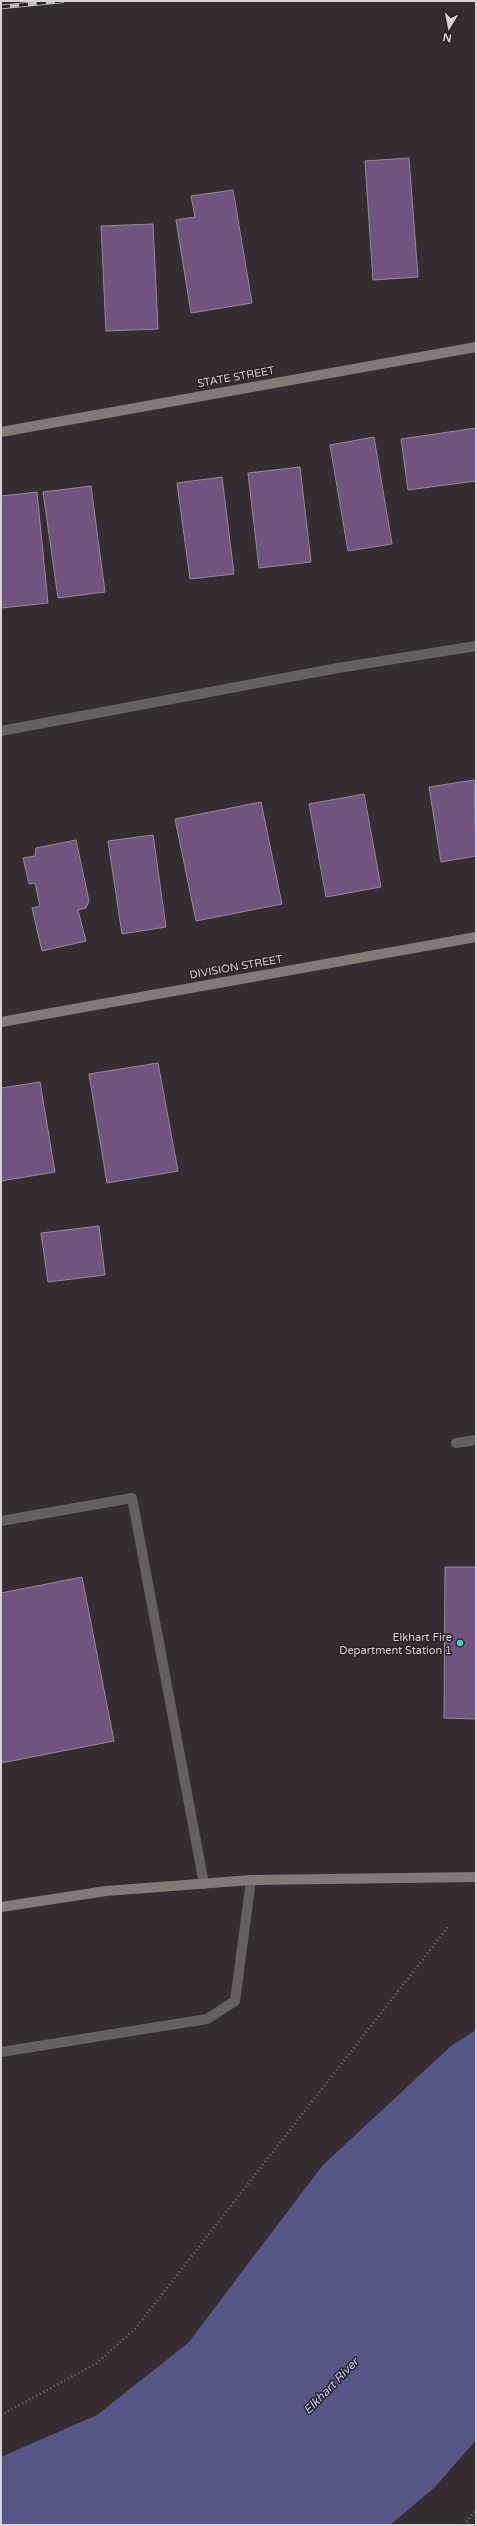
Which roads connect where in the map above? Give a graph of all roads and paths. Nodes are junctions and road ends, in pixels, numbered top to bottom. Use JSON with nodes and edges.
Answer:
{"nodes":[{"id":1,"x":476,"y":346,"type":"edge"},
{"id":2,"x":1,"y":432,"type":"edge"},
{"id":3,"x":476,"y":646,"type":"edge"},
{"id":4,"x":1,"y":730,"type":"edge"},
{"id":5,"x":476,"y":937,"type":"edge"},
{"id":6,"x":1,"y":1022,"type":"edge"},
{"id":7,"x":476,"y":1440,"type":"edge"},
{"id":8,"x":456,"y":1443,"type":"dead end"},
{"id":9,"x":1,"y":1521,"type":"edge"},
{"id":10,"x":476,"y":1877,"type":"edge"},
{"id":11,"x":251,"y":1880,"type":"junction"},
{"id":12,"x":204,"y":1884,"type":"junction"},
{"id":13,"x":1,"y":1907,"type":"edge"},
{"id":14,"x":448,"y":1927,"type":"dead end"},
{"id":15,"x":1,"y":2052,"type":"edge"},
{"id":16,"x":1,"y":2415,"type":"edge"},
{"id":17,"x":476,"y":2510,"type":"edge"},
{"id":18,"x":464,"y":2525,"type":"edge"}],
"edges":[{"from":1,"to":2,"type":"street","name":"STATE STREET"},
{"from":3,"to":4,"type":"lane"},
{"from":5,"to":6,"type":"street","name":"DIVISION STREET"},
{"from":7,"to":8,"type":"lane"},
{"from":9,"to":12,"type":"lane"},
{"from":10,"to":11,"type":"street"},
{"from":11,"to":12,"type":"street"},
{"from":11,"to":15,"type":"lane"},
{"from":12,"to":13,"type":"street"},
{"from":14,"to":16,"type":"path"},
{"from":17,"to":18,"type":"path"}]}
